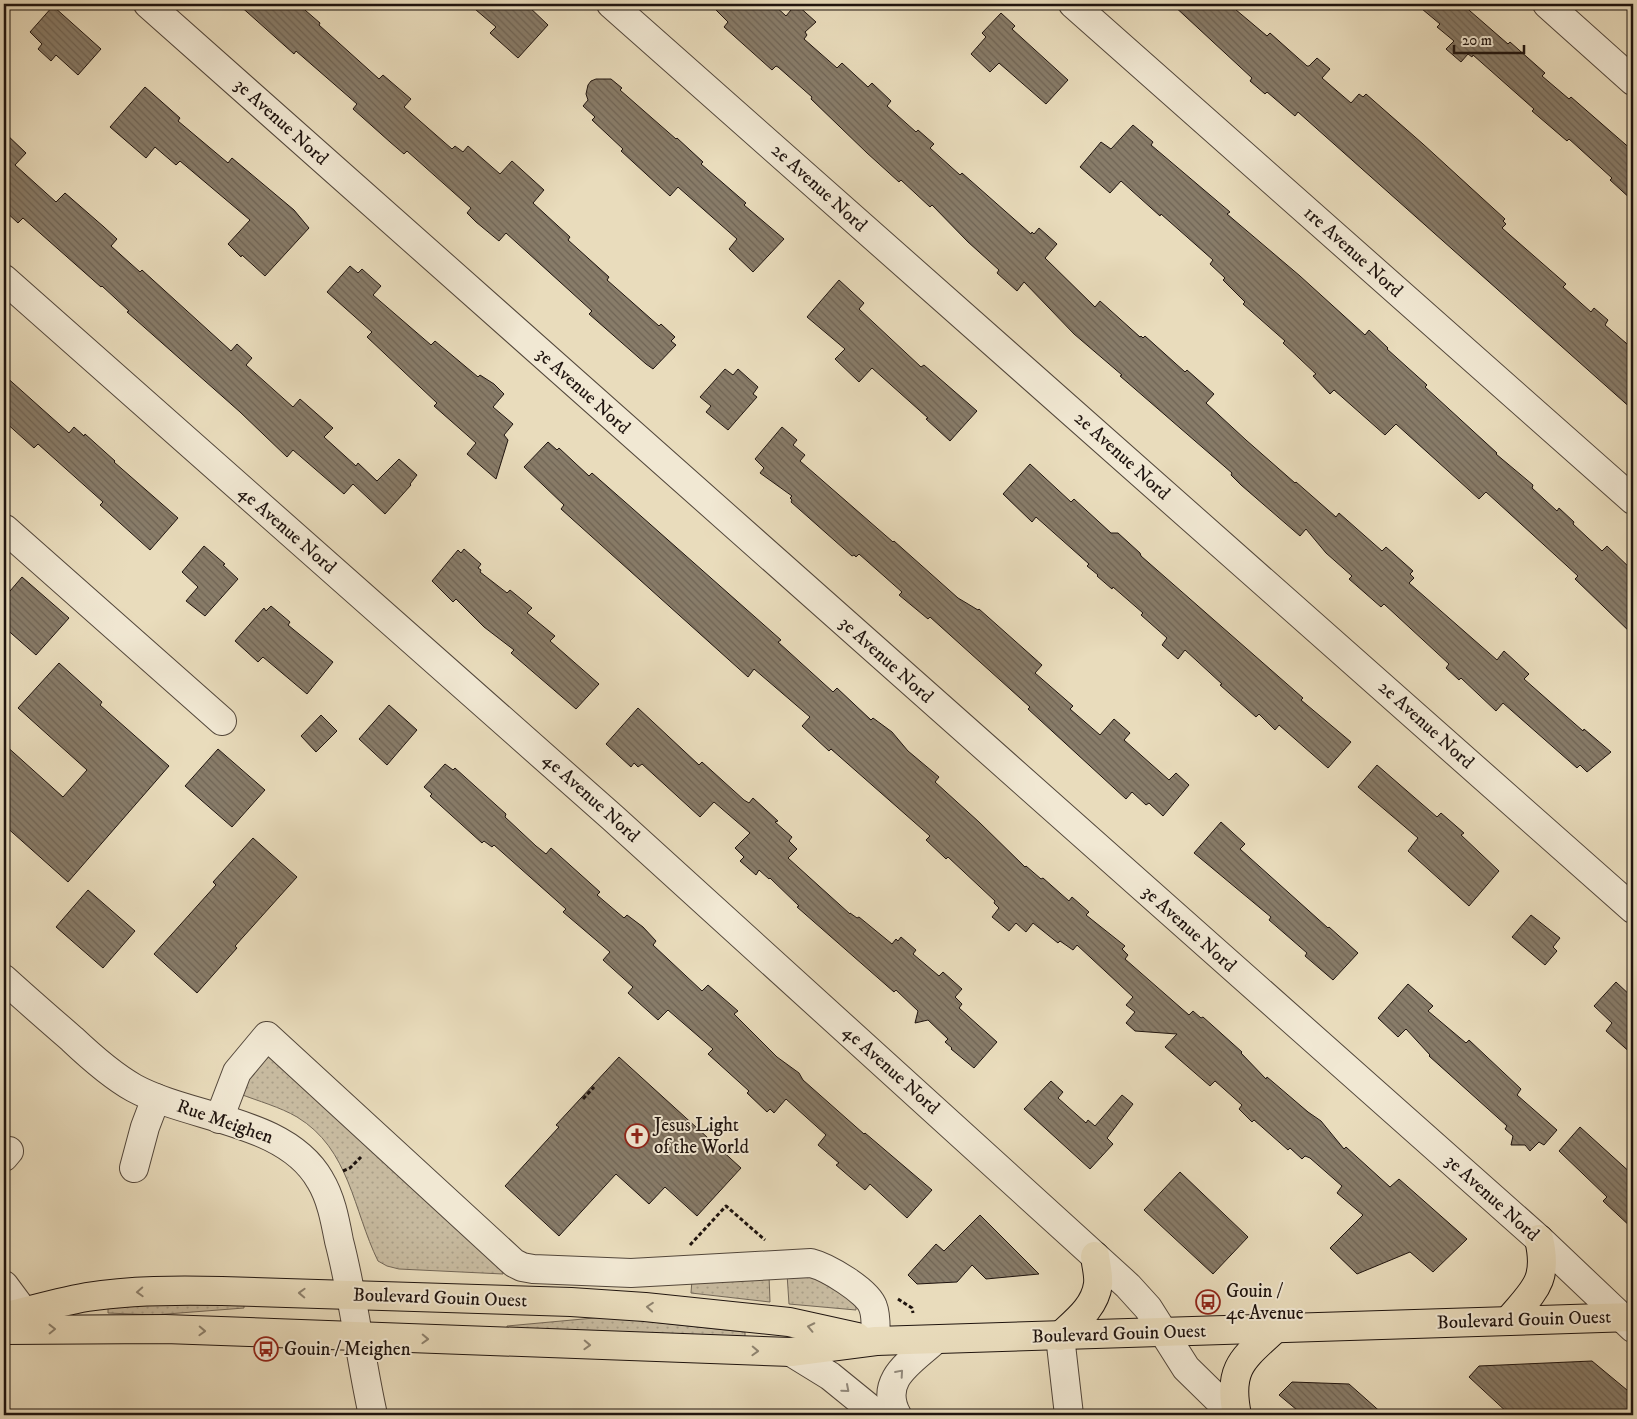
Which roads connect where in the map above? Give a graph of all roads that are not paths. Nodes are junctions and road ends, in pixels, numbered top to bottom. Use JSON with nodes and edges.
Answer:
{"nodes":[{"id":1,"x":148,"y":4,"type":"edge"},
{"id":2,"x":612,"y":4,"type":"edge"},
{"id":3,"x":1073,"y":4,"type":"edge"},
{"id":4,"x":1547,"y":4,"type":"edge"},
{"id":5,"x":1633,"y":81,"type":"edge"},
{"id":6,"x":4,"y":279,"type":"edge"},
{"id":7,"x":1633,"y":500,"type":"edge"},
{"id":8,"x":8,"y":526,"type":"edge"},
{"id":9,"x":222,"y":721,"type":"dead end"},
{"id":10,"x":1633,"y":908,"type":"edge"},
{"id":11,"x":4,"y":979,"type":"edge"},
{"id":12,"x":156,"y":1098,"type":"junction"},
{"id":13,"x":218,"y":1119,"type":"junction"},
{"id":14,"x":134,"y":1168,"type":"dead end"},
{"id":15,"x":1539,"y":1239,"type":"junction"},
{"id":16,"x":1095,"y":1256,"type":"junction"},
{"id":17,"x":533,"y":1268,"type":"junction"},
{"id":18,"x":4,"y":1285,"type":"edge"},
{"id":19,"x":351,"y":1295,"type":"junction"},
{"id":20,"x":531,"y":1301,"type":"junction"},
{"id":21,"x":14,"y":1315,"type":"edge"},
{"id":22,"x":1508,"y":1321,"type":"junction"},
{"id":23,"x":1630,"y":1321,"type":"edge"},
{"id":24,"x":1276,"y":1328,"type":"junction"},
{"id":25,"x":4,"y":1330,"type":"edge"},
{"id":26,"x":1162,"y":1332,"type":"junction"},
{"id":27,"x":1060,"y":1336,"type":"junction"},
{"id":28,"x":358,"y":1337,"type":"junction"},
{"id":29,"x":876,"y":1341,"type":"junction"},
{"id":30,"x":934,"y":1341,"type":"junction"},
{"id":31,"x":791,"y":1352,"type":"junction"},
{"id":32,"x":373,"y":1415,"type":"edge"},
{"id":33,"x":878,"y":1415,"type":"edge"},
{"id":34,"x":896,"y":1415,"type":"edge"},
{"id":35,"x":1069,"y":1415,"type":"edge"},
{"id":36,"x":1236,"y":1415,"type":"edge"}],
"edges":[{"from":1,"to":15,"type":"street","name":"3e Avenue Nord"},
{"from":2,"to":10,"type":"street","name":"2e Avenue Nord"},
{"from":3,"to":7,"type":"street","name":"1re Avenue Nord"},
{"from":4,"to":5,"type":"street"},
{"from":6,"to":16,"type":"street","name":"4e Avenue Nord"},
{"from":8,"to":9,"type":"street"},
{"from":11,"to":12,"type":"street","name":"Rue Meighen"},
{"from":12,"to":13,"type":"street","name":"Rue Meighen"},
{"from":12,"to":14,"type":"street"},
{"from":13,"to":17,"type":"street"},
{"from":13,"to":19,"type":"street","name":"Rue Meighen"},
{"from":15,"to":22,"type":"main road"},
{"from":15,"to":23,"type":"street","name":"3e Avenue Nord"},
{"from":16,"to":26,"type":"street","name":"4e Avenue Nord"},
{"from":16,"to":27,"type":"main road"},
{"from":17,"to":20,"type":"street"},
{"from":17,"to":29,"type":"street"},
{"from":18,"to":21,"type":"street"},
{"from":19,"to":20,"type":"main road","name":"Boulevard Gouin Ouest"},
{"from":19,"to":21,"type":"main road","name":"Boulevard Gouin Ouest","one_way":true},
{"from":19,"to":28,"type":"street","name":"Rue Meighen"},
{"from":29,"to":20,"type":"main road","name":"Boulevard Gouin Ouest","one_way":true},
{"from":22,"to":23,"type":"main road","name":"Boulevard Gouin Ouest"},
{"from":22,"to":24,"type":"main road","name":"Boulevard Gouin Ouest"},
{"from":24,"to":26,"type":"main road","name":"Boulevard Gouin Ouest"},
{"from":24,"to":36,"type":"main road"},
{"from":25,"to":28,"type":"main road","name":"Boulevard Gouin Ouest","one_way":true},
{"from":26,"to":27,"type":"main road","name":"Boulevard Gouin Ouest"},
{"from":26,"to":36,"type":"street","name":"4e Avenue Nord"},
{"from":27,"to":30,"type":"main road","name":"Boulevard Gouin Ouest"},
{"from":27,"to":35,"type":"street"},
{"from":28,"to":31,"type":"main road","name":"Boulevard Gouin Ouest","one_way":true},
{"from":28,"to":32,"type":"street","name":"Rue Meighen"},
{"from":29,"to":30,"type":"main road","name":"Boulevard Gouin Ouest"},
{"from":29,"to":31,"type":"main road","name":"Boulevard Gouin Ouest"},
{"from":34,"to":30,"type":"street","one_way":true},
{"from":31,"to":33,"type":"street","one_way":true}]}
